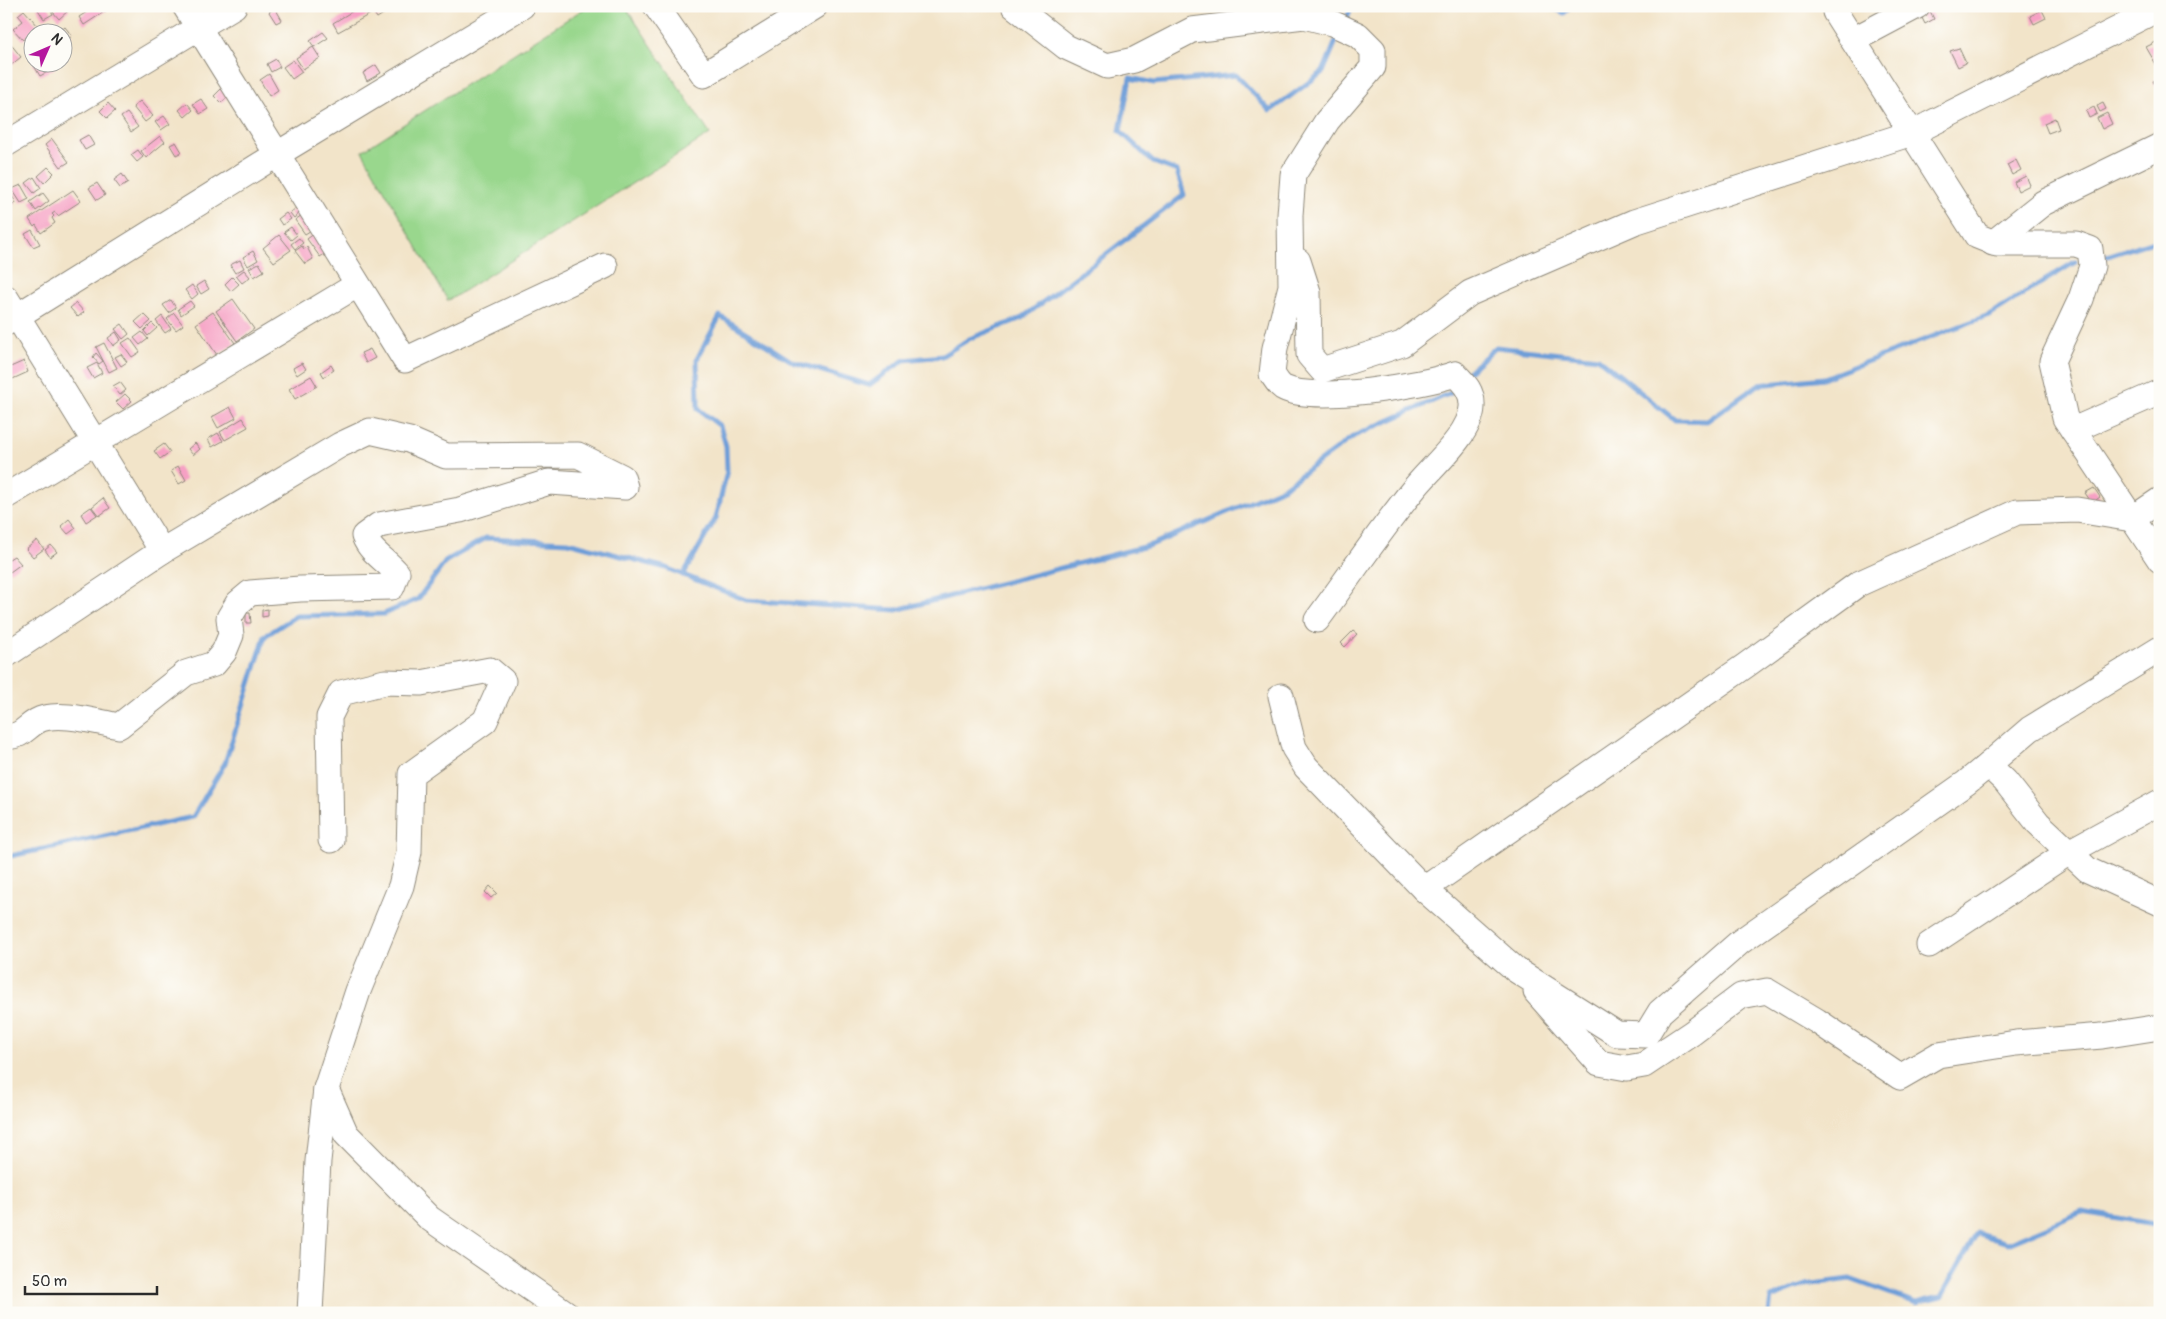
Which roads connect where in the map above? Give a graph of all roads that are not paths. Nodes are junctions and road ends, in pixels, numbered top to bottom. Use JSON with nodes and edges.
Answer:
{"nodes":[{"id":1,"x":185,"y":6,"type":"edge"},
{"id":2,"x":234,"y":6,"type":"edge"},
{"id":3,"x":522,"y":6,"type":"edge"},
{"id":4,"x":656,"y":6,"type":"edge"},
{"id":5,"x":815,"y":6,"type":"edge"},
{"id":6,"x":1014,"y":6,"type":"edge"},
{"id":7,"x":1835,"y":6,"type":"edge"},
{"id":8,"x":1917,"y":6,"type":"edge"},
{"id":9,"x":2160,"y":8,"type":"edge"},
{"id":10,"x":198,"y":29,"type":"junction"},
{"id":11,"x":1853,"y":40,"type":"junction"},
{"id":12,"x":1912,"y":133,"type":"junction"},
{"id":13,"x":6,"y":144,"type":"edge"},
{"id":14,"x":2160,"y":146,"type":"edge"},
{"id":15,"x":276,"y":155,"type":"junction"},
{"id":16,"x":1290,"y":235,"type":"junction"},
{"id":17,"x":1993,"y":243,"type":"junction"},
{"id":18,"x":605,"y":266,"type":"dead end"},
{"id":19,"x":357,"y":285,"type":"junction"},
{"id":20,"x":10,"y":312,"type":"edge"},
{"id":21,"x":2160,"y":392,"type":"edge"},
{"id":22,"x":2073,"y":430,"type":"junction"},
{"id":23,"x":96,"y":443,"type":"junction"},
{"id":24,"x":6,"y":496,"type":"edge"},
{"id":25,"x":2160,"y":500,"type":"edge"},
{"id":26,"x":2132,"y":519,"type":"junction"},
{"id":27,"x":162,"y":551,"type":"junction"},
{"id":28,"x":2160,"y":560,"type":"edge"},
{"id":29,"x":1318,"y":620,"type":"dead end"},
{"id":30,"x":2160,"y":649,"type":"edge"},
{"id":31,"x":6,"y":655,"type":"edge"},
{"id":32,"x":1282,"y":696,"type":"dead end"},
{"id":33,"x":6,"y":737,"type":"edge"},
{"id":34,"x":1988,"y":765,"type":"junction"},
{"id":35,"x":2160,"y":802,"type":"edge"},
{"id":36,"x":332,"y":840,"type":"dead end"},
{"id":37,"x":2069,"y":852,"type":"junction"},
{"id":38,"x":1424,"y":890,"type":"junction"},
{"id":39,"x":2160,"y":903,"type":"edge"},
{"id":40,"x":1929,"y":945,"type":"dead end"},
{"id":41,"x":1516,"y":970,"type":"junction"},
{"id":42,"x":2160,"y":1027,"type":"edge"},
{"id":43,"x":326,"y":1088,"type":"junction"},
{"id":44,"x":310,"y":1313,"type":"edge"},
{"id":45,"x":566,"y":1313,"type":"edge"}],
"edges":[{"from":1,"to":10,"type":"street"},
{"from":2,"to":10,"type":"street"},
{"from":3,"to":15,"type":"street"},
{"from":4,"to":5,"type":"street"},
{"from":6,"to":16,"type":"street"},
{"from":7,"to":11,"type":"street"},
{"from":8,"to":11,"type":"street"},
{"from":9,"to":12,"type":"street"},
{"from":10,"to":13,"type":"street"},
{"from":10,"to":15,"type":"street"},
{"from":11,"to":12,"type":"street"},
{"from":12,"to":16,"type":"street"},
{"from":12,"to":17,"type":"street"},
{"from":14,"to":17,"type":"street"},
{"from":15,"to":19,"type":"street"},
{"from":15,"to":20,"type":"street"},
{"from":16,"to":29,"type":"street"},
{"from":17,"to":22,"type":"street"},
{"from":18,"to":19,"type":"street"},
{"from":19,"to":23,"type":"street"},
{"from":20,"to":23,"type":"street"},
{"from":21,"to":22,"type":"street"},
{"from":22,"to":26,"type":"street"},
{"from":23,"to":24,"type":"street"},
{"from":23,"to":27,"type":"street"},
{"from":25,"to":26,"type":"street"},
{"from":26,"to":28,"type":"street"},
{"from":26,"to":38,"type":"street"},
{"from":27,"to":31,"type":"street"},
{"from":27,"to":33,"type":"street"},
{"from":30,"to":34,"type":"street"},
{"from":32,"to":38,"type":"street"},
{"from":34,"to":37,"type":"street"},
{"from":34,"to":41,"type":"street"},
{"from":35,"to":37,"type":"street"},
{"from":36,"to":43,"type":"street"},
{"from":37,"to":39,"type":"street"},
{"from":37,"to":40,"type":"street"},
{"from":38,"to":41,"type":"street"},
{"from":41,"to":42,"type":"street"},
{"from":43,"to":44,"type":"street"},
{"from":43,"to":45,"type":"street"}]}
